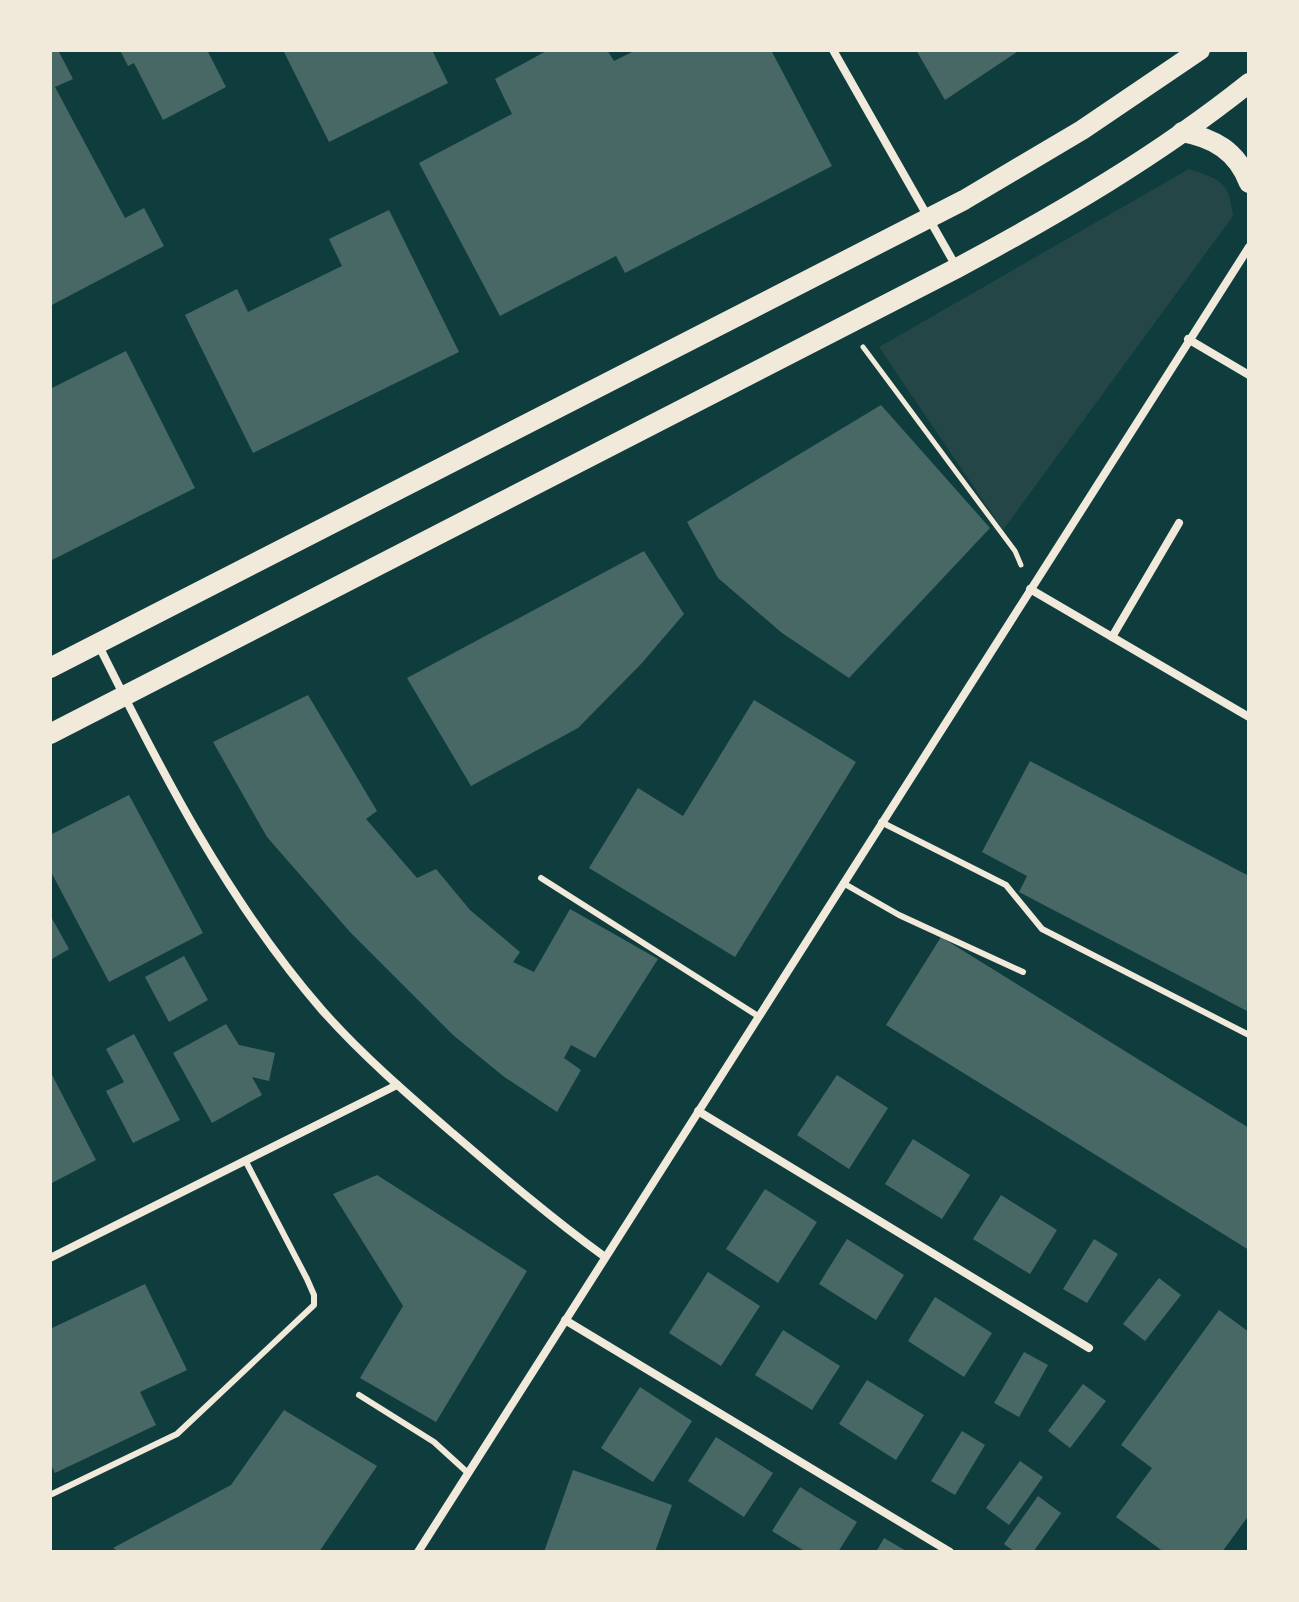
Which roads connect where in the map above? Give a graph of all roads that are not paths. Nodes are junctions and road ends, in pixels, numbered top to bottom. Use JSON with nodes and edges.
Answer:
{"nodes":[{"id":1,"x":833,"y":50,"type":"edge"},
{"id":2,"x":1200,"y":50,"type":"edge"},
{"id":3,"x":1249,"y":83,"type":"edge"},
{"id":4,"x":1182,"y":132,"type":"junction"},
{"id":5,"x":1249,"y":183,"type":"edge"},
{"id":6,"x":930,"y":218,"type":"junction"},
{"id":7,"x":1249,"y":247,"type":"edge"},
{"id":8,"x":957,"y":268,"type":"junction"},
{"id":9,"x":1188,"y":339,"type":"junction"},
{"id":10,"x":1249,"y":375,"type":"edge"},
{"id":11,"x":1179,"y":523,"type":"dead end"},
{"id":12,"x":1030,"y":589,"type":"junction"},
{"id":13,"x":1112,"y":637,"type":"junction"},
{"id":14,"x":98,"y":643,"type":"junction"},
{"id":15,"x":50,"y":668,"type":"edge"},
{"id":16,"x":124,"y":696,"type":"junction"},
{"id":17,"x":1249,"y":717,"type":"edge"},
{"id":18,"x":50,"y":734,"type":"edge"},
{"id":19,"x":881,"y":822,"type":"junction"},
{"id":20,"x":541,"y":878,"type":"dead end"},
{"id":21,"x":843,"y":883,"type":"junction"},
{"id":22,"x":1023,"y":972,"type":"dead end"},
{"id":23,"x":758,"y":1016,"type":"junction"},
{"id":24,"x":1249,"y":1035,"type":"edge"},
{"id":25,"x":397,"y":1085,"type":"junction"},
{"id":26,"x":698,"y":1111,"type":"junction"},
{"id":27,"x":245,"y":1160,"type":"junction"},
{"id":28,"x":605,"y":1257,"type":"junction"},
{"id":29,"x":50,"y":1258,"type":"edge"},
{"id":30,"x":565,"y":1320,"type":"junction"},
{"id":31,"x":1089,"y":1348,"type":"dead end"},
{"id":32,"x":359,"y":1395,"type":"dead end"},
{"id":33,"x":468,"y":1473,"type":"junction"},
{"id":34,"x":52,"y":1494,"type":"edge"},
{"id":35,"x":418,"y":1552,"type":"edge"},
{"id":36,"x":950,"y":1552,"type":"edge"}],
"edges":[{"from":1,"to":6,"type":"street"},
{"from":2,"to":6,"type":"main road"},
{"from":3,"to":4,"type":"main road"},
{"from":4,"to":5,"type":"main road"},
{"from":4,"to":8,"type":"main road"},
{"from":6,"to":8,"type":"street"},
{"from":6,"to":14,"type":"main road"},
{"from":7,"to":9,"type":"street"},
{"from":8,"to":16,"type":"main road"},
{"from":9,"to":10,"type":"street"},
{"from":9,"to":12,"type":"street"},
{"from":11,"to":13,"type":"street"},
{"from":12,"to":13,"type":"street"},
{"from":12,"to":19,"type":"street"},
{"from":13,"to":17,"type":"street"},
{"from":14,"to":15,"type":"main road"},
{"from":14,"to":16,"type":"street"},
{"from":16,"to":18,"type":"main road"},
{"from":16,"to":25,"type":"street"},
{"from":19,"to":21,"type":"street"},
{"from":19,"to":24,"type":"lane"},
{"from":20,"to":23,"type":"lane"},
{"from":21,"to":22,"type":"lane"},
{"from":21,"to":23,"type":"street"},
{"from":23,"to":26,"type":"street"},
{"from":25,"to":27,"type":"street"},
{"from":25,"to":28,"type":"street"},
{"from":26,"to":28,"type":"street"},
{"from":26,"to":31,"type":"street"},
{"from":27,"to":29,"type":"street"},
{"from":27,"to":34,"type":"lane"},
{"from":28,"to":30,"type":"street"},
{"from":30,"to":33,"type":"street"},
{"from":30,"to":36,"type":"street"},
{"from":32,"to":33,"type":"lane"},
{"from":33,"to":35,"type":"street"}]}
